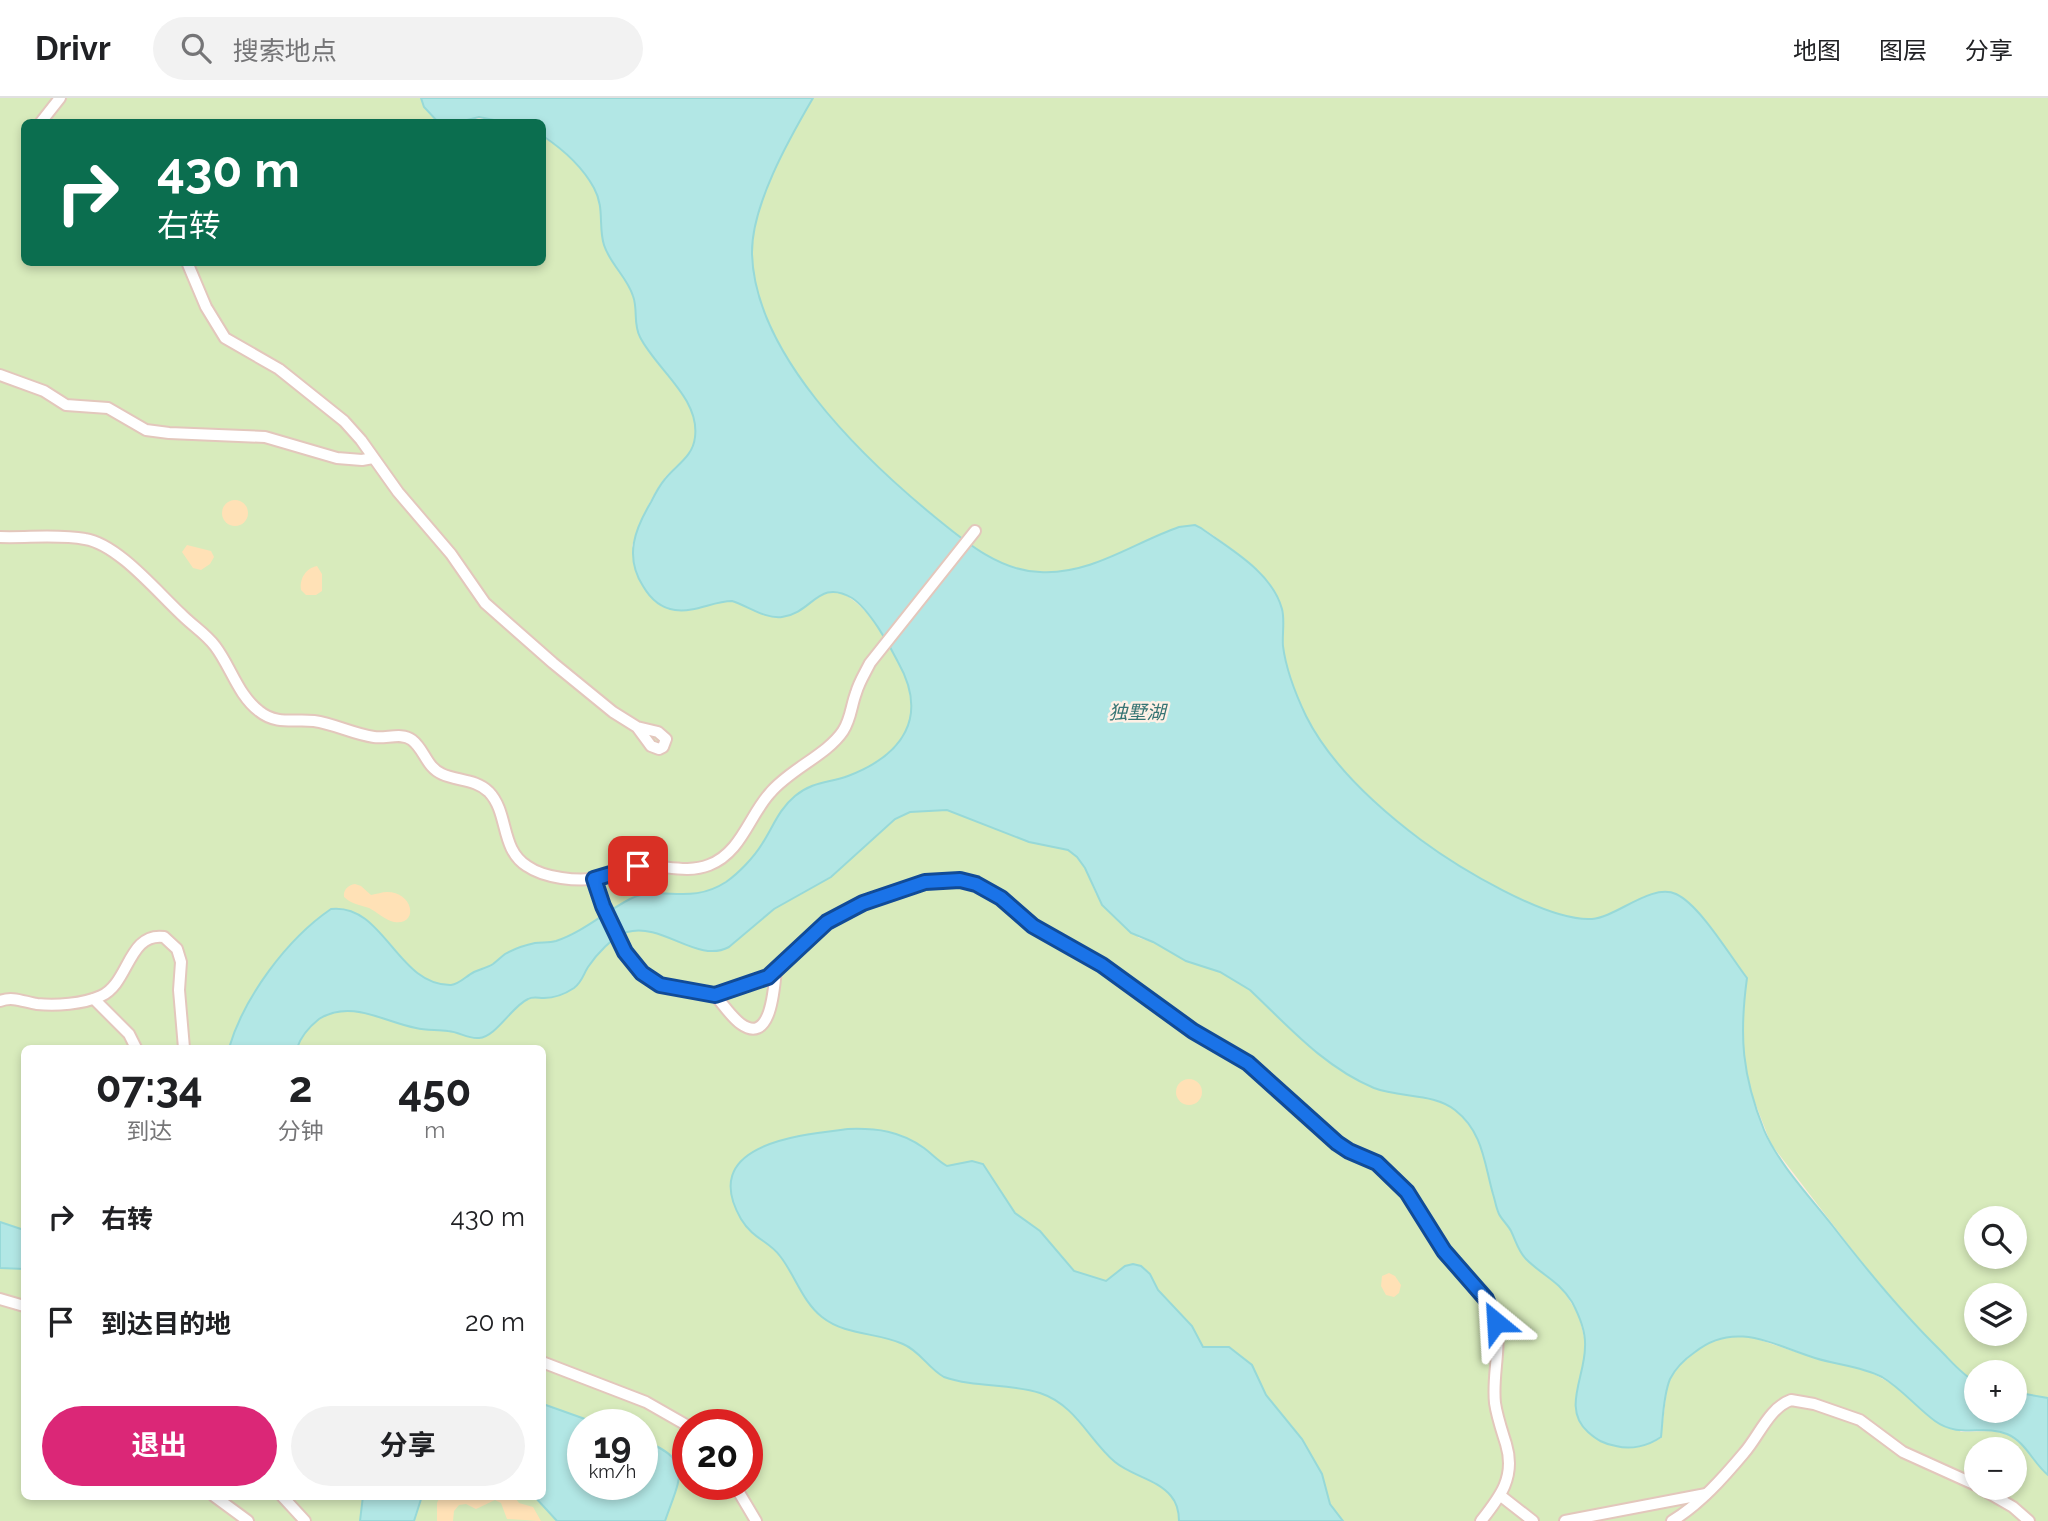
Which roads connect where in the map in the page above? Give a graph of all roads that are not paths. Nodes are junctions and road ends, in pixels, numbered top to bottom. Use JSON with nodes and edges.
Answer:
{"nodes":[{"id":1,"x":60,"y":98,"type":"edge"},
{"id":2,"x":43,"y":119,"type":"edge"},
{"id":3,"x":189,"y":266,"type":"edge"},
{"id":4,"x":0,"y":375,"type":"edge"},
{"id":5,"x":373,"y":458,"type":"junction"},
{"id":6,"x":973,"y":535,"type":"dead end"},
{"id":7,"x":0,"y":537,"type":"edge"},
{"id":8,"x":637,"y":727,"type":"dead end"},
{"id":9,"x":594,"y":879,"type":"junction"},
{"id":10,"x":776,"y":970,"type":"junction"},
{"id":11,"x":714,"y":994,"type":"junction"},
{"id":12,"x":94,"y":999,"type":"junction"},
{"id":13,"x":0,"y":1001,"type":"edge"},
{"id":14,"x":135,"y":1045,"type":"edge"},
{"id":15,"x":184,"y":1045,"type":"edge"},
{"id":16,"x":0,"y":1299,"type":"edge"},
{"id":17,"x":21,"y":1305,"type":"edge"},
{"id":18,"x":546,"y":1364,"type":"edge"},
{"id":19,"x":672,"y":1417,"type":"edge"},
{"id":20,"x":1964,"y":1480,"type":"edge"},
{"id":21,"x":1706,"y":1494,"type":"junction"},
{"id":22,"x":1501,"y":1496,"type":"junction"},
{"id":23,"x":219,"y":1500,"type":"edge"},
{"id":24,"x":286,"y":1500,"type":"edge"},
{"id":25,"x":744,"y":1500,"type":"edge"},
{"id":26,"x":2001,"y":1500,"type":"edge"},
{"id":27,"x":248,"y":1521,"type":"edge"},
{"id":28,"x":305,"y":1521,"type":"edge"},
{"id":29,"x":756,"y":1521,"type":"edge"},
{"id":30,"x":1481,"y":1521,"type":"edge"},
{"id":31,"x":1533,"y":1521,"type":"edge"},
{"id":32,"x":1564,"y":1521,"type":"edge"},
{"id":33,"x":1672,"y":1521,"type":"edge"},
{"id":34,"x":2029,"y":1521,"type":"edge"}],
"edges":[{"from":1,"to":2,"type":"lane"},
{"from":3,"to":5,"type":"lane"},
{"from":4,"to":5,"type":"lane"},
{"from":5,"to":8,"type":"lane"},
{"from":6,"to":9,"type":"lane"},
{"from":7,"to":9,"type":"lane"},
{"from":9,"to":11,"type":"lane"},
{"from":10,"to":11,"type":"lane"},
{"from":10,"to":11,"type":"lane"},
{"from":10,"to":22,"type":"lane"},
{"from":12,"to":13,"type":"lane"},
{"from":12,"to":14,"type":"lane"},
{"from":12,"to":15,"type":"lane"},
{"from":16,"to":17,"type":"lane"},
{"from":18,"to":19,"type":"lane"},
{"from":20,"to":21,"type":"lane"},
{"from":21,"to":32,"type":"lane"},
{"from":21,"to":33,"type":"lane"},
{"from":22,"to":30,"type":"lane"},
{"from":22,"to":31,"type":"lane"},
{"from":23,"to":27,"type":"lane"},
{"from":24,"to":28,"type":"lane"},
{"from":25,"to":29,"type":"lane"},
{"from":26,"to":34,"type":"lane"}]}
